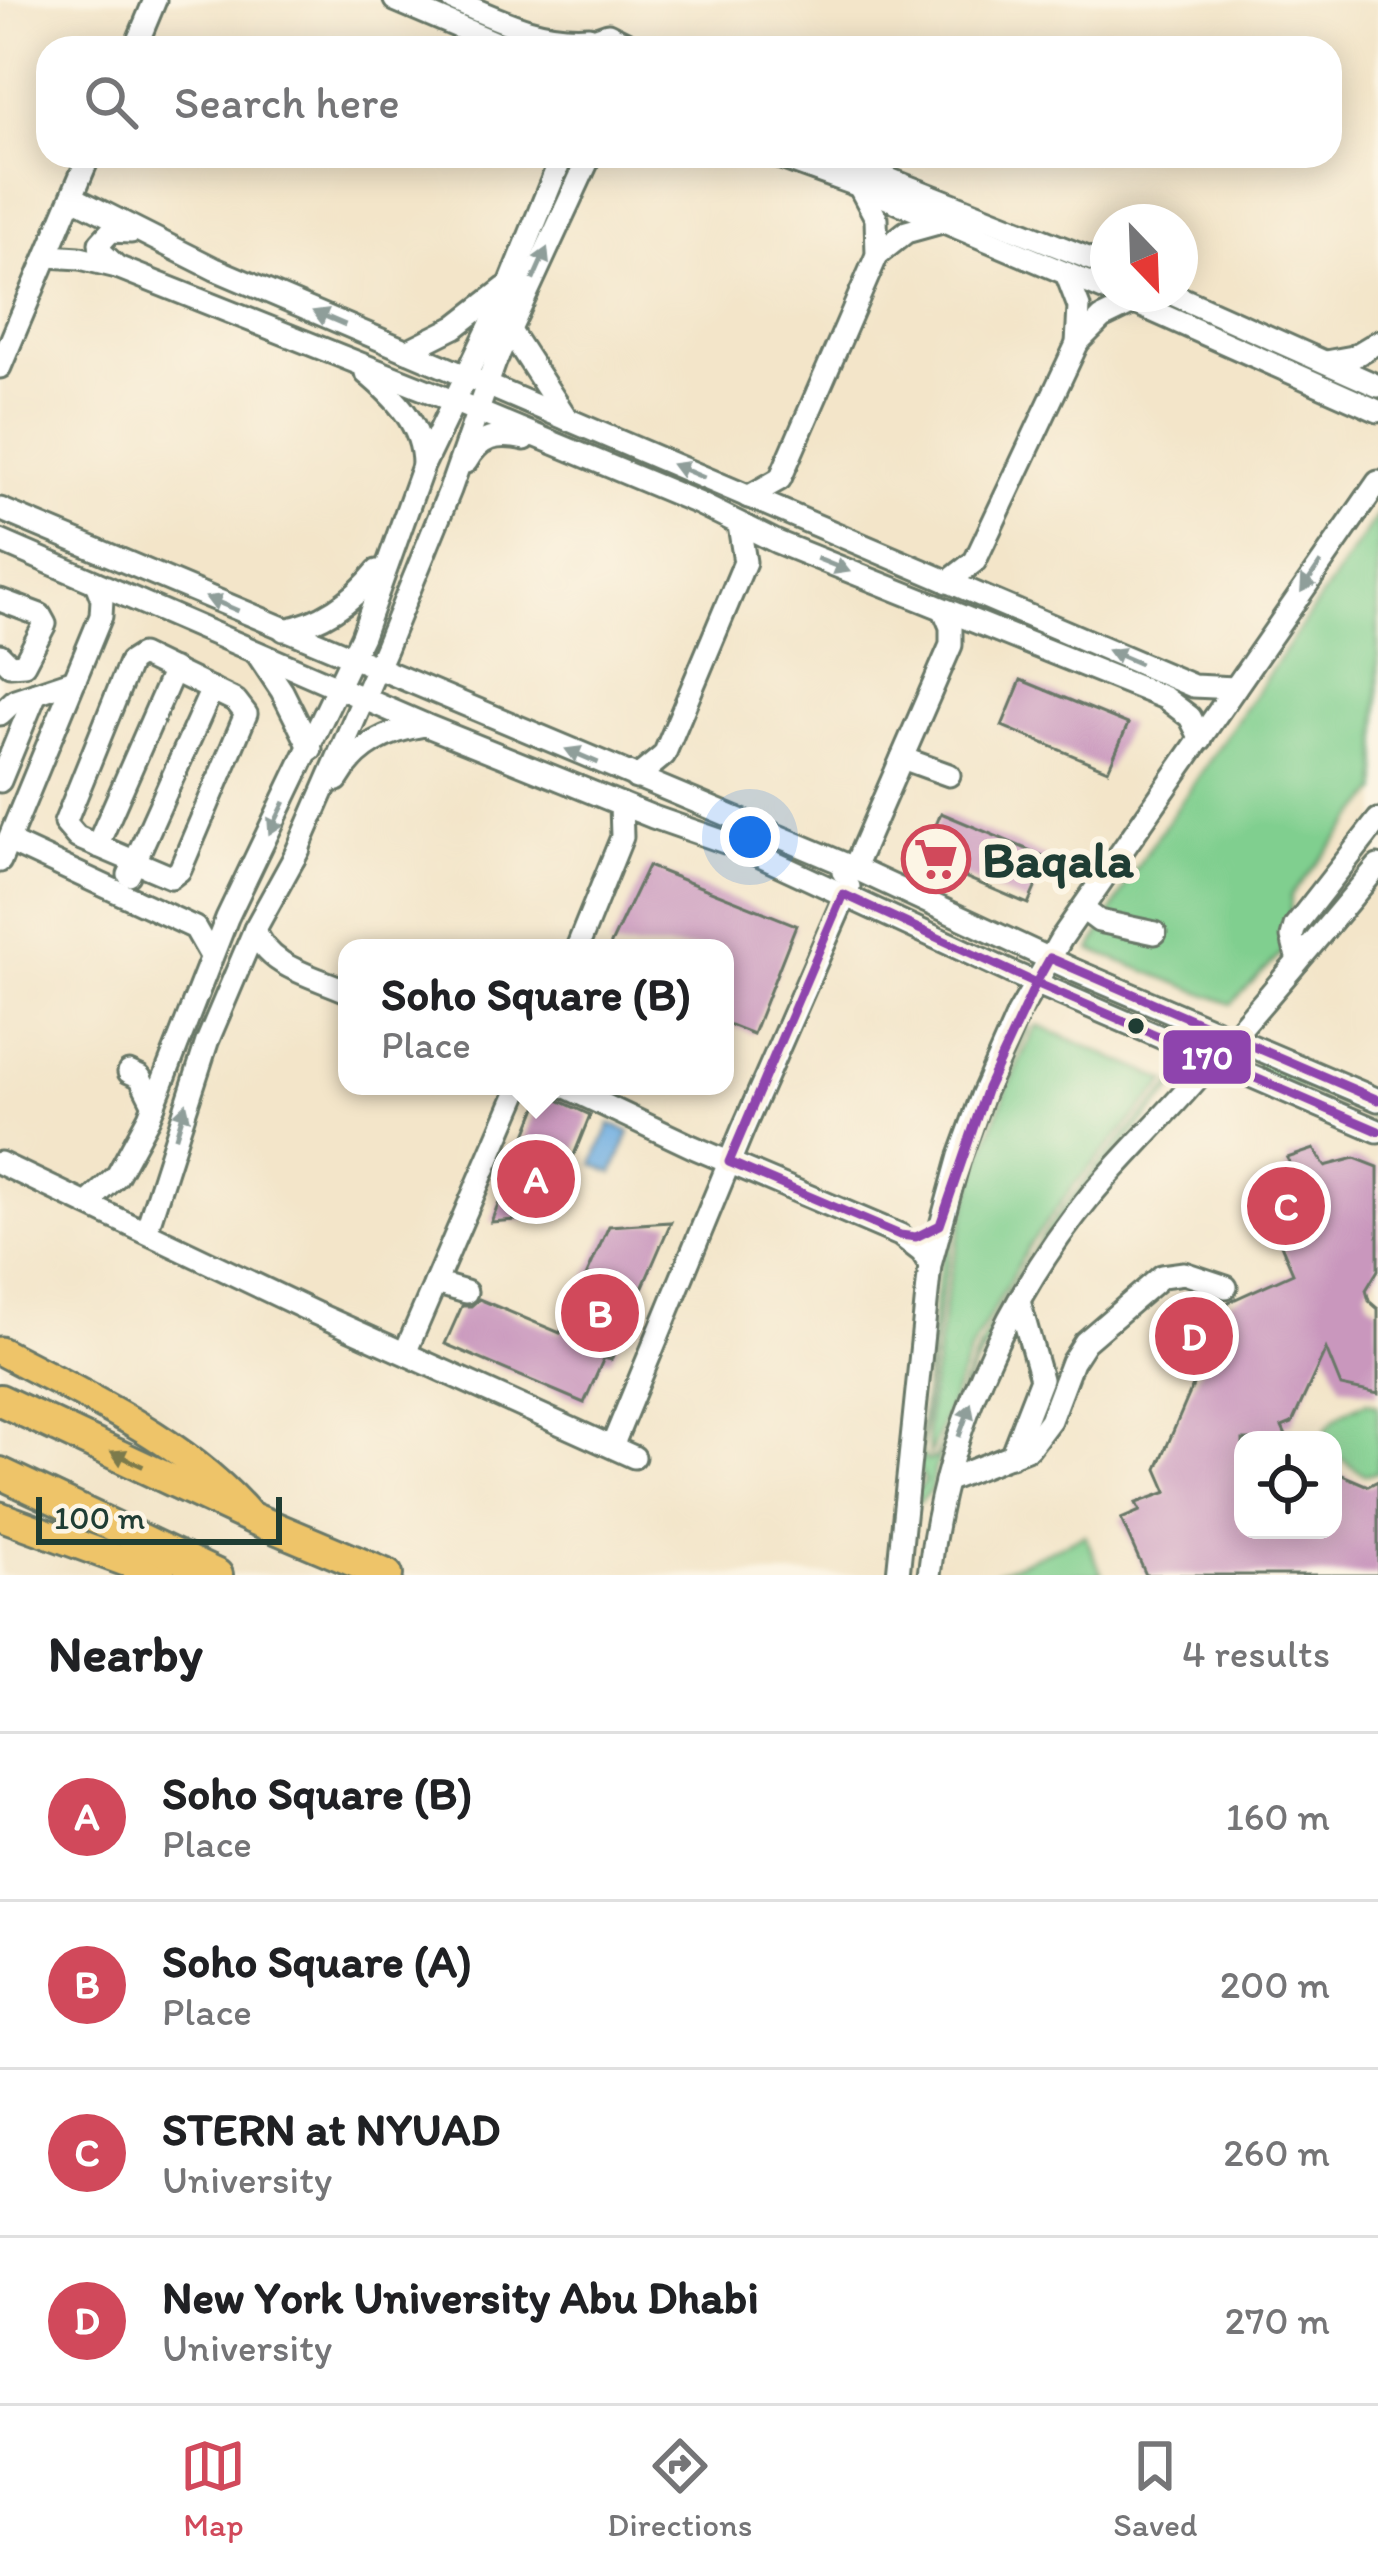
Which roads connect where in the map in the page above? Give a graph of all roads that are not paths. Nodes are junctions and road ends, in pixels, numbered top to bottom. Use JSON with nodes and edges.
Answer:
{"nodes":[{"id":1,"x":395,"y":0,"type":"edge"},
{"id":2,"x":454,"y":0,"type":"edge"},
{"id":3,"x":149,"y":6,"type":"edge"},
{"id":4,"x":139,"y":36,"type":"edge"},
{"id":5,"x":480,"y":36,"type":"edge"},
{"id":6,"x":544,"y":36,"type":"edge"},
{"id":7,"x":84,"y":168,"type":"edge"},
{"id":8,"x":557,"y":168,"type":"edge"},
{"id":9,"x":584,"y":168,"type":"edge"},
{"id":10,"x":809,"y":168,"type":"edge"},
{"id":11,"x":861,"y":168,"type":"edge"},
{"id":12,"x":859,"y":186,"type":"junction"},
{"id":13,"x":72,"y":197,"type":"junction"},
{"id":14,"x":942,"y":222,"type":"junction"},
{"id":15,"x":137,"y":232,"type":"junction"},
{"id":16,"x":877,"y":255,"type":"junction"},
{"id":17,"x":47,"y":256,"type":"junction"},
{"id":18,"x":1090,"y":259,"type":"edge"},
{"id":19,"x":117,"y":267,"type":"junction"},
{"id":20,"x":1066,"y":273,"type":"junction"},
{"id":21,"x":1090,"y":283,"type":"edge"},
{"id":22,"x":510,"y":284,"type":"junction"},
{"id":23,"x":1198,"y":305,"type":"edge"},
{"id":24,"x":1107,"y":312,"type":"edge"},
{"id":25,"x":1155,"y":312,"type":"edge"},
{"id":26,"x":509,"y":332,"type":"junction"},
{"id":27,"x":1378,"y":342,"type":"edge"},
{"id":28,"x":1077,"y":344,"type":"junction"},
{"id":29,"x":407,"y":351,"type":"junction"},
{"id":30,"x":338,"y":356,"type":"junction"},
{"id":31,"x":1326,"y":362,"type":"junction"},
{"id":32,"x":0,"y":367,"type":"edge"},
{"id":33,"x":476,"y":381,"type":"junction"},
{"id":34,"x":1378,"y":386,"type":"edge"},
{"id":35,"x":454,"y":402,"type":"junction"},
{"id":36,"x":475,"y":411,"type":"junction"},
{"id":37,"x":1378,"y":411,"type":"edge"},
{"id":38,"x":567,"y":420,"type":"junction"},
{"id":39,"x":572,"y":451,"type":"junction"},
{"id":40,"x":423,"y":466,"type":"junction"},
{"id":41,"x":780,"y":479,"type":"junction"},
{"id":42,"x":1378,"y":482,"type":"edge"},
{"id":43,"x":450,"y":490,"type":"junction"},
{"id":44,"x":748,"y":497,"type":"junction"},
{"id":45,"x":0,"y":509,"type":"edge"},
{"id":46,"x":791,"y":515,"type":"junction"},
{"id":47,"x":739,"y":525,"type":"junction"},
{"id":48,"x":0,"y":541,"type":"edge"},
{"id":49,"x":777,"y":542,"type":"junction"},
{"id":50,"x":388,"y":556,"type":"junction"},
{"id":51,"x":975,"y":560,"type":"junction"},
{"id":52,"x":745,"y":562,"type":"junction"},
{"id":53,"x":948,"y":582,"type":"junction"},
{"id":54,"x":96,"y":583,"type":"junction"},
{"id":55,"x":133,"y":597,"type":"junction"},
{"id":56,"x":988,"y":599,"type":"junction"},
{"id":57,"x":0,"y":600,"type":"edge"},
{"id":58,"x":944,"y":610,"type":"junction"},
{"id":59,"x":101,"y":616,"type":"junction"},
{"id":60,"x":984,"y":626,"type":"junction"},
{"id":61,"x":284,"y":630,"type":"junction"},
{"id":62,"x":951,"y":645,"type":"junction"},
{"id":63,"x":254,"y":650,"type":"junction"},
{"id":64,"x":0,"y":655,"type":"edge"},
{"id":65,"x":352,"y":658,"type":"junction"},
{"id":66,"x":175,"y":670,"type":"junction"},
{"id":67,"x":376,"y":670,"type":"junction"},
{"id":68,"x":75,"y":680,"type":"junction"},
{"id":69,"x":339,"y":687,"type":"junction"},
{"id":70,"x":1235,"y":688,"type":"junction"},
{"id":71,"x":212,"y":689,"type":"junction"},
{"id":72,"x":36,"y":693,"type":"junction"},
{"id":73,"x":363,"y":696,"type":"junction"},
{"id":74,"x":0,"y":714,"type":"edge"},
{"id":75,"x":425,"y":724,"type":"junction"},
{"id":76,"x":1201,"y":739,"type":"junction"},
{"id":77,"x":311,"y":749,"type":"junction"},
{"id":78,"x":664,"y":755,"type":"junction"},
{"id":79,"x":902,"y":758,"type":"junction"},
{"id":80,"x":949,"y":775,"type":"dead end"},
{"id":81,"x":636,"y":778,"type":"junction"},
{"id":82,"x":0,"y":781,"type":"edge"},
{"id":83,"x":670,"y":793,"type":"junction"},
{"id":84,"x":621,"y":804,"type":"junction"},
{"id":85,"x":653,"y":817,"type":"junction"},
{"id":86,"x":1378,"y":820,"type":"edge"},
{"id":87,"x":622,"y":837,"type":"junction"},
{"id":88,"x":98,"y":846,"type":"junction"},
{"id":89,"x":746,"y":849,"type":"junction"},
{"id":90,"x":4,"y":851,"type":"edge"},
{"id":91,"x":294,"y":858,"type":"junction"},
{"id":92,"x":134,"y":863,"type":"junction"},
{"id":93,"x":1378,"y":866,"type":"edge"},
{"id":94,"x":854,"y":868,"type":"junction"},
{"id":95,"x":121,"y":892,"type":"junction"},
{"id":96,"x":843,"y":894,"type":"junction"},
{"id":97,"x":1083,"y":909,"type":"junction"},
{"id":98,"x":227,"y":919,"type":"junction"},
{"id":99,"x":986,"y":926,"type":"junction"},
{"id":100,"x":195,"y":928,"type":"junction"},
{"id":101,"x":255,"y":929,"type":"junction"},
{"id":102,"x":1155,"y":933,"type":"dead end"},
{"id":103,"x":581,"y":939,"type":"edge"},
{"id":104,"x":211,"y":956,"type":"junction"},
{"id":105,"x":1050,"y":958,"type":"junction"},
{"id":106,"x":274,"y":959,"type":"junction"},
{"id":107,"x":1298,"y":961,"type":"junction"},
{"id":108,"x":237,"y":969,"type":"junction"},
{"id":109,"x":1036,"y":983,"type":"junction"},
{"id":110,"x":338,"y":987,"type":"edge"},
{"id":111,"x":1232,"y":1038,"type":"junction"},
{"id":112,"x":1212,"y":1060,"type":"junction"},
{"id":113,"x":169,"y":1066,"type":"junction"},
{"id":114,"x":516,"y":1095,"type":"edge"},
{"id":115,"x":584,"y":1095,"type":"edge"},
{"id":116,"x":1378,"y":1100,"type":"edge"},
{"id":117,"x":154,"y":1105,"type":"junction"},
{"id":118,"x":1378,"y":1131,"type":"edge"},
{"id":119,"x":133,"y":1151,"type":"junction"},
{"id":120,"x":0,"y":1162,"type":"edge"},
{"id":121,"x":729,"y":1162,"type":"junction"},
{"id":122,"x":167,"y":1171,"type":"junction"},
{"id":123,"x":87,"y":1204,"type":"junction"},
{"id":124,"x":940,"y":1225,"type":"junction"},
{"id":125,"x":146,"y":1232,"type":"junction"},
{"id":126,"x":900,"y":1235,"type":"junction"},
{"id":127,"x":930,"y":1264,"type":"junction"},
{"id":128,"x":435,"y":1283,"type":"junction"},
{"id":129,"x":1226,"y":1287,"type":"dead end"},
{"id":130,"x":466,"y":1292,"type":"dead end"},
{"id":131,"x":1019,"y":1300,"type":"junction"},
{"id":132,"x":658,"y":1332,"type":"junction"},
{"id":133,"x":681,"y":1341,"type":"dead end"},
{"id":134,"x":1085,"y":1342,"type":"junction"},
{"id":135,"x":1035,"y":1349,"type":"junction"},
{"id":136,"x":0,"y":1351,"type":"edge"},
{"id":137,"x":405,"y":1353,"type":"junction"},
{"id":138,"x":1052,"y":1384,"type":"junction"},
{"id":139,"x":0,"y":1400,"type":"edge"},
{"id":140,"x":613,"y":1444,"type":"junction"},
{"id":141,"x":634,"y":1457,"type":"dead end"},
{"id":142,"x":0,"y":1473,"type":"edge"},
{"id":143,"x":946,"y":1481,"type":"junction"},
{"id":144,"x":0,"y":1516,"type":"edge"},
{"id":145,"x":252,"y":1518,"type":"junction"},
{"id":146,"x":161,"y":1575,"type":"edge"},
{"id":147,"x":217,"y":1575,"type":"edge"},
{"id":148,"x":387,"y":1575,"type":"edge"},
{"id":149,"x":898,"y":1575,"type":"edge"},
{"id":150,"x":929,"y":1575,"type":"edge"}],
"edges":[{"from":1,"to":5,"type":"street"},
{"from":2,"to":6,"type":"street"},
{"from":3,"to":4,"type":"street"},
{"from":7,"to":13,"type":"street"},
{"from":8,"to":22,"type":"street"},
{"from":26,"to":9,"type":"street","one_way":true},
{"from":10,"to":12,"type":"street"},
{"from":11,"to":18,"type":"street"},
{"from":12,"to":14,"type":"street"},
{"from":12,"to":16,"type":"street"},
{"from":13,"to":15,"type":"street"},
{"from":13,"to":17,"type":"street"},
{"from":14,"to":16,"type":"street"},
{"from":14,"to":20,"type":"street"},
{"from":15,"to":19,"type":"street"},
{"from":29,"to":15,"type":"street","one_way":true},
{"from":16,"to":41,"type":"street"},
{"from":17,"to":19,"type":"street"},
{"from":17,"to":32,"type":"street"},
{"from":19,"to":30,"type":"street"},
{"from":20,"to":21,"type":"street"},
{"from":20,"to":28,"type":"street"},
{"from":22,"to":29,"type":"street"},
{"from":22,"to":33,"type":"street"},
{"from":23,"to":31,"type":"street"},
{"from":24,"to":28,"type":"street"},
{"from":25,"to":37,"type":"street"},
{"from":26,"to":33,"type":"street"},
{"from":26,"to":38,"type":"street"},
{"from":27,"to":31,"type":"street"},
{"from":28,"to":51,"type":"street"},
{"from":29,"to":33,"type":"street"},
{"from":30,"to":35,"type":"street"},
{"from":30,"to":40,"type":"street"},
{"from":31,"to":34,"type":"street"},
{"from":33,"to":35,"type":"street"},
{"from":33,"to":36,"type":"street"},
{"from":33,"to":38,"type":"street"},
{"from":35,"to":36,"type":"street"},
{"from":35,"to":40,"type":"street"},
{"from":36,"to":39,"type":"street"},
{"from":36,"to":43,"type":"street"},
{"from":44,"to":38,"type":"street","one_way":true},
{"from":39,"to":43,"type":"street"},
{"from":39,"to":47,"type":"street"},
{"from":40,"to":50,"type":"street"},
{"from":41,"to":44,"type":"street"},
{"from":41,"to":46,"type":"street"},
{"from":42,"to":70,"type":"street","one_way":true},
{"from":43,"to":67,"type":"street"},
{"from":44,"to":46,"type":"street"},
{"from":61,"to":45,"type":"street","one_way":true},
{"from":46,"to":53,"type":"street"},
{"from":47,"to":49,"type":"street"},
{"from":47,"to":52,"type":"street"},
{"from":48,"to":54,"type":"street"},
{"from":49,"to":52,"type":"street"},
{"from":49,"to":58,"type":"street","one_way":true},
{"from":50,"to":61,"type":"street"},
{"from":50,"to":65,"type":"street"},
{"from":51,"to":53,"type":"street"},
{"from":51,"to":56,"type":"street"},
{"from":52,"to":78,"type":"street"},
{"from":53,"to":56,"type":"street"},
{"from":54,"to":55,"type":"street"},
{"from":54,"to":59,"type":"street"},
{"from":55,"to":59,"type":"street"},
{"from":55,"to":63,"type":"street"},
{"from":70,"to":56,"type":"street","one_way":true},
{"from":57,"to":64,"type":"street"},
{"from":58,"to":60,"type":"street"},
{"from":58,"to":62,"type":"street"},
{"from":59,"to":68,"type":"street"},
{"from":60,"to":62,"type":"street"},
{"from":60,"to":76,"type":"street"},
{"from":61,"to":65,"type":"street"},
{"from":62,"to":79,"type":"street"},
{"from":63,"to":69,"type":"street"},
{"from":63,"to":77,"type":"street"},
{"from":65,"to":67,"type":"street"},
{"from":65,"to":69,"type":"street"},
{"from":66,"to":71,"type":"street"},
{"from":66,"to":88,"type":"street"},
{"from":66,"to":88,"type":"street"},
{"from":67,"to":73,"type":"street"},
{"from":81,"to":67,"type":"street","one_way":true},
{"from":68,"to":72,"type":"street"},
{"from":68,"to":90,"type":"street"},
{"from":69,"to":73,"type":"street"},
{"from":69,"to":77,"type":"street"},
{"from":70,"to":76,"type":"street"},
{"from":71,"to":92,"type":"street"},
{"from":71,"to":92,"type":"street"},
{"from":72,"to":74,"type":"street"},
{"from":72,"to":82,"type":"street"},
{"from":73,"to":75,"type":"street"},
{"from":73,"to":91,"type":"street"},
{"from":75,"to":84,"type":"street"},
{"from":75,"to":91,"type":"street"},
{"from":76,"to":97,"type":"street"},
{"from":77,"to":98,"type":"street","one_way":true},
{"from":78,"to":81,"type":"street"},
{"from":78,"to":83,"type":"street"},
{"from":79,"to":80,"type":"street"},
{"from":79,"to":94,"type":"street"},
{"from":81,"to":83,"type":"street"},
{"from":83,"to":94,"type":"street"},
{"from":84,"to":85,"type":"street"},
{"from":84,"to":87,"type":"street"},
{"from":85,"to":87,"type":"street"},
{"from":85,"to":89,"type":"street"},
{"from":86,"to":107,"type":"street"},
{"from":87,"to":103,"type":"street"},
{"from":88,"to":92,"type":"street"},
{"from":89,"to":94,"type":"street"},
{"from":89,"to":96,"type":"street"},
{"from":90,"to":95,"type":"street"},
{"from":91,"to":101,"type":"street"},
{"from":92,"to":95,"type":"street"},
{"from":93,"to":107,"type":"street"},
{"from":94,"to":99,"type":"street"},
{"from":95,"to":100,"type":"street"},
{"from":96,"to":99,"type":"street"},
{"from":96,"to":109,"type":"street"},
{"from":96,"to":121,"type":"street"},
{"from":97,"to":102,"type":"street"},
{"from":97,"to":105,"type":"street"},
{"from":98,"to":100,"type":"street"},
{"from":98,"to":104,"type":"street"},
{"from":99,"to":105,"type":"street"},
{"from":100,"to":104,"type":"street"},
{"from":101,"to":106,"type":"street"},
{"from":101,"to":108,"type":"street"},
{"from":104,"to":113,"type":"street"},
{"from":105,"to":109,"type":"street"},
{"from":105,"to":111,"type":"street"},
{"from":106,"to":108,"type":"street"},
{"from":106,"to":110,"type":"street"},
{"from":107,"to":111,"type":"street"},
{"from":122,"to":108,"type":"street","one_way":true},
{"from":109,"to":112,"type":"street"},
{"from":109,"to":124,"type":"street"},
{"from":111,"to":112,"type":"street"},
{"from":111,"to":116,"type":"street"},
{"from":112,"to":118,"type":"street"},
{"from":112,"to":131,"type":"street"},
{"from":113,"to":117,"type":"street"},
{"from":113,"to":117,"type":"street"},
{"from":114,"to":128,"type":"street"},
{"from":115,"to":121,"type":"street"},
{"from":117,"to":119,"type":"street"},
{"from":119,"to":122,"type":"street"},
{"from":119,"to":123,"type":"street"},
{"from":120,"to":123,"type":"street"},
{"from":121,"to":126,"type":"street"},
{"from":121,"to":132,"type":"street"},
{"from":122,"to":125,"type":"street"},
{"from":123,"to":125,"type":"street"},
{"from":124,"to":126,"type":"street"},
{"from":124,"to":127,"type":"street"},
{"from":125,"to":137,"type":"street"},
{"from":126,"to":127,"type":"street"},
{"from":127,"to":149,"type":"street"},
{"from":128,"to":130,"type":"street"},
{"from":128,"to":137,"type":"street"},
{"from":129,"to":134,"type":"street"},
{"from":131,"to":135,"type":"street"},
{"from":143,"to":131,"type":"street","one_way":true},
{"from":132,"to":133,"type":"street"},
{"from":132,"to":140,"type":"street"},
{"from":134,"to":135,"type":"street"},
{"from":134,"to":138,"type":"street"},
{"from":135,"to":138,"type":"street"},
{"from":136,"to":145,"type":"main road"},
{"from":137,"to":140,"type":"street"},
{"from":138,"to":143,"type":"street"},
{"from":145,"to":139,"type":"highway","one_way":true},
{"from":140,"to":141,"type":"street"},
{"from":142,"to":147,"type":"highway"},
{"from":143,"to":150,"type":"street"},
{"from":144,"to":146,"type":"main road"},
{"from":145,"to":148,"type":"highway"}]}
